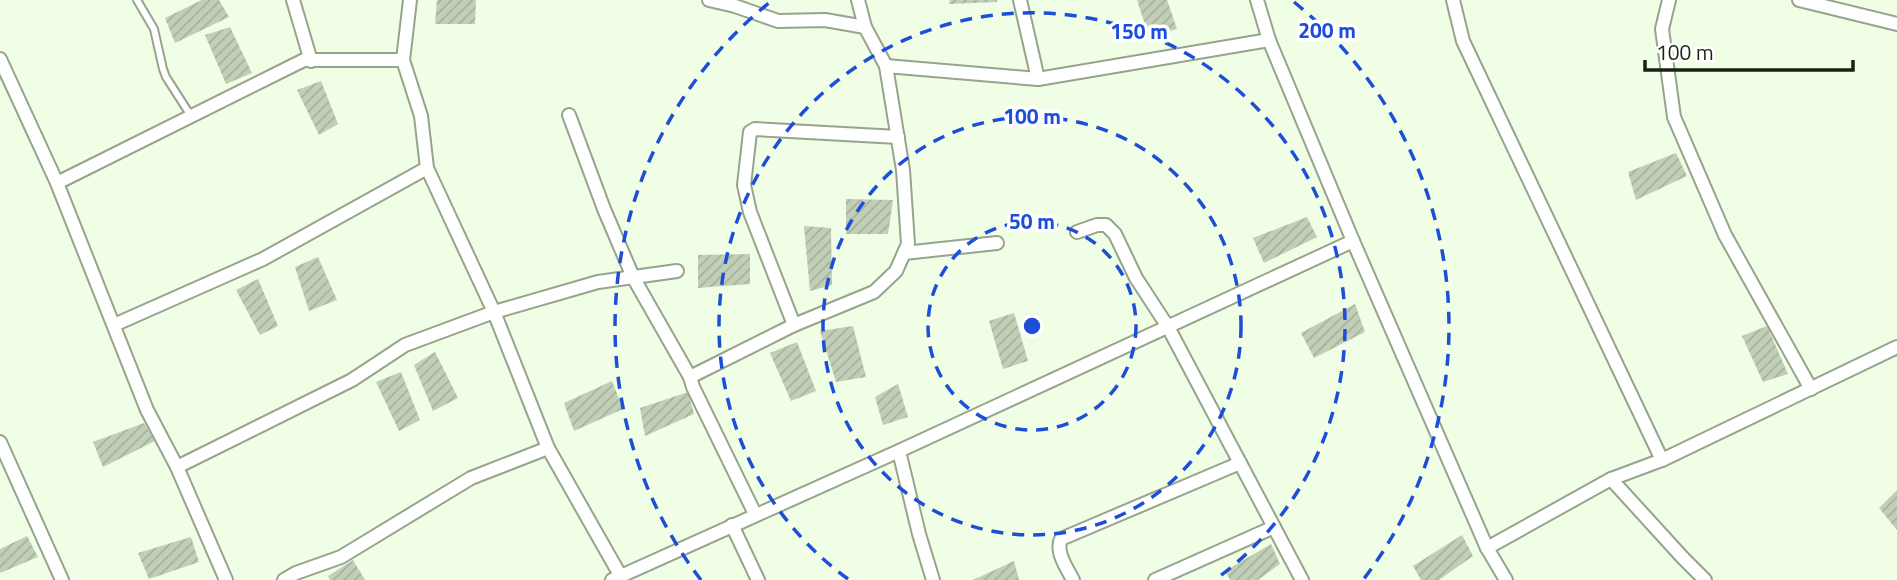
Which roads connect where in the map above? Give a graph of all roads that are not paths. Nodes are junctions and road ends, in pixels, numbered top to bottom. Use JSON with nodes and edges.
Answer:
{"nodes":[{"id":1,"x":137,"y":0,"type":"edge"},
{"id":2,"x":293,"y":0,"type":"edge"},
{"id":3,"x":410,"y":0,"type":"edge"},
{"id":4,"x":709,"y":0,"type":"edge"},
{"id":5,"x":858,"y":0,"type":"edge"},
{"id":6,"x":1020,"y":0,"type":"edge"},
{"id":7,"x":1257,"y":0,"type":"edge"},
{"id":8,"x":1453,"y":0,"type":"edge"},
{"id":9,"x":1669,"y":0,"type":"edge"},
{"id":10,"x":1799,"y":0,"type":"edge"},
{"id":11,"x":1895,"y":26,"type":"edge"},
{"id":12,"x":865,"y":27,"type":"junction"},
{"id":13,"x":1269,"y":40,"type":"junction"},
{"id":14,"x":0,"y":60,"type":"edge"},
{"id":15,"x":311,"y":61,"type":"junction"},
{"id":16,"x":403,"y":61,"type":"junction"},
{"id":17,"x":886,"y":66,"type":"junction"},
{"id":18,"x":1038,"y":79,"type":"junction"},
{"id":19,"x":569,"y":115,"type":"dead end"},
{"id":20,"x":191,"y":116,"type":"junction"},
{"id":21,"x":898,"y":137,"type":"junction"},
{"id":22,"x":427,"y":168,"type":"junction"},
{"id":23,"x":57,"y":183,"type":"junction"},
{"id":24,"x":1077,"y":232,"type":"dead end"},
{"id":25,"x":1353,"y":241,"type":"junction"},
{"id":26,"x":997,"y":243,"type":"dead end"},
{"id":27,"x":904,"y":253,"type":"junction"},
{"id":28,"x":677,"y":271,"type":"dead end"},
{"id":29,"x":632,"y":277,"type":"junction"},
{"id":30,"x":494,"y":312,"type":"junction"},
{"id":31,"x":114,"y":325,"type":"junction"},
{"id":32,"x":794,"y":325,"type":"junction"},
{"id":33,"x":1168,"y":327,"type":"junction"},
{"id":34,"x":1897,"y":347,"type":"edge"},
{"id":35,"x":690,"y":377,"type":"junction"},
{"id":36,"x":1811,"y":389,"type":"junction"},
{"id":37,"x":0,"y":442,"type":"edge"},
{"id":38,"x":548,"y":449,"type":"junction"},
{"id":39,"x":899,"y":451,"type":"junction"},
{"id":40,"x":1662,"y":460,"type":"junction"},
{"id":41,"x":1240,"y":463,"type":"junction"},
{"id":42,"x":177,"y":467,"type":"junction"},
{"id":43,"x":1611,"y":479,"type":"junction"},
{"id":44,"x":755,"y":514,"type":"junction"},
{"id":45,"x":732,"y":524,"type":"junction"},
{"id":46,"x":1274,"y":527,"type":"junction"},
{"id":47,"x":1487,"y":548,"type":"junction"},
{"id":48,"x":616,"y":578,"type":"edge"},
{"id":49,"x":62,"y":580,"type":"edge"},
{"id":50,"x":226,"y":580,"type":"edge"},
{"id":51,"x":284,"y":580,"type":"edge"},
{"id":52,"x":758,"y":580,"type":"edge"},
{"id":53,"x":933,"y":580,"type":"edge"},
{"id":54,"x":1073,"y":580,"type":"edge"},
{"id":55,"x":1155,"y":580,"type":"edge"},
{"id":56,"x":1302,"y":580,"type":"edge"},
{"id":57,"x":1506,"y":580,"type":"edge"},
{"id":58,"x":1705,"y":580,"type":"edge"}],
"edges":[{"from":1,"to":20,"type":"lane"},
{"from":2,"to":15,"type":"street"},
{"from":3,"to":16,"type":"street"},
{"from":4,"to":12,"type":"street"},
{"from":5,"to":12,"type":"street"},
{"from":6,"to":18,"type":"street"},
{"from":7,"to":13,"type":"street"},
{"from":8,"to":40,"type":"street"},
{"from":9,"to":36,"type":"street"},
{"from":10,"to":11,"type":"street"},
{"from":12,"to":17,"type":"street"},
{"from":13,"to":18,"type":"street"},
{"from":13,"to":25,"type":"street"},
{"from":14,"to":23,"type":"street"},
{"from":15,"to":16,"type":"street"},
{"from":15,"to":20,"type":"street"},
{"from":16,"to":22,"type":"street"},
{"from":17,"to":18,"type":"street"},
{"from":17,"to":21,"type":"street"},
{"from":19,"to":29,"type":"street"},
{"from":20,"to":23,"type":"street"},
{"from":21,"to":27,"type":"street"},
{"from":21,"to":32,"type":"street"},
{"from":22,"to":30,"type":"street"},
{"from":22,"to":31,"type":"street"},
{"from":23,"to":31,"type":"street"},
{"from":24,"to":33,"type":"street"},
{"from":25,"to":33,"type":"street"},
{"from":25,"to":47,"type":"street"},
{"from":26,"to":27,"type":"street"},
{"from":27,"to":32,"type":"street"},
{"from":28,"to":29,"type":"street"},
{"from":29,"to":30,"type":"street"},
{"from":29,"to":35,"type":"street"},
{"from":30,"to":38,"type":"street"},
{"from":30,"to":42,"type":"street"},
{"from":31,"to":42,"type":"street"},
{"from":32,"to":35,"type":"street"},
{"from":33,"to":39,"type":"street"},
{"from":33,"to":41,"type":"street"},
{"from":34,"to":36,"type":"street"},
{"from":35,"to":44,"type":"street"},
{"from":36,"to":40,"type":"street"},
{"from":37,"to":49,"type":"street"},
{"from":38,"to":48,"type":"street"},
{"from":38,"to":51,"type":"street"},
{"from":39,"to":44,"type":"street"},
{"from":39,"to":53,"type":"street"},
{"from":40,"to":43,"type":"street"},
{"from":41,"to":46,"type":"street"},
{"from":41,"to":54,"type":"street"},
{"from":42,"to":50,"type":"street"},
{"from":43,"to":47,"type":"street"},
{"from":43,"to":58,"type":"street"},
{"from":44,"to":45,"type":"street"},
{"from":45,"to":48,"type":"street"},
{"from":45,"to":52,"type":"street"},
{"from":46,"to":55,"type":"street"},
{"from":46,"to":56,"type":"street"},
{"from":47,"to":57,"type":"street"}]}
